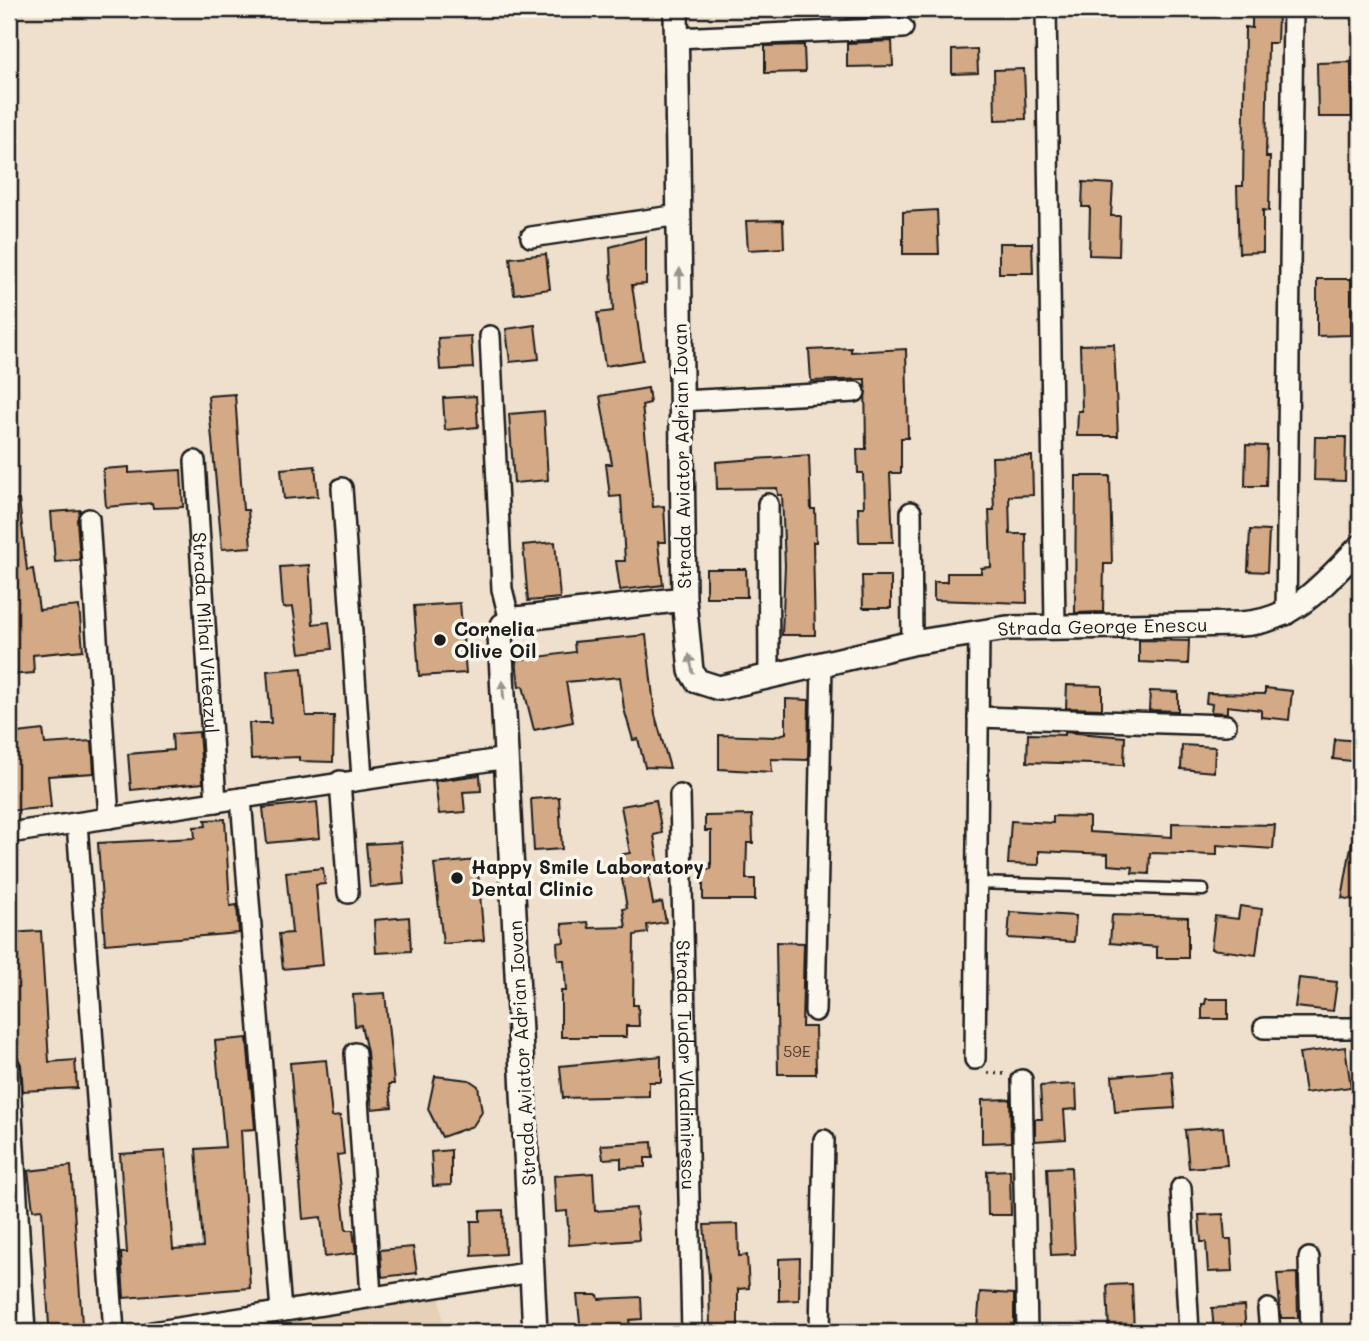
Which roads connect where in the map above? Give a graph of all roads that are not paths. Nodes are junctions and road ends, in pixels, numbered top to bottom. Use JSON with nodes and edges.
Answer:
{"nodes":[{"id":1,"x":676,"y":9,"type":"edge"},
{"id":2,"x":1046,"y":9,"type":"edge"},
{"id":3,"x":1293,"y":9,"type":"edge"},
{"id":4,"x":903,"y":28,"type":"dead end"},
{"id":5,"x":676,"y":38,"type":"junction"},
{"id":6,"x":679,"y":215,"type":"junction"},
{"id":7,"x":531,"y":237,"type":"dead end"},
{"id":8,"x":490,"y":336,"type":"dead end"},
{"id":9,"x":855,"y":392,"type":"dead end"},
{"id":10,"x":681,"y":401,"type":"junction"},
{"id":11,"x":195,"y":461,"type":"dead end"},
{"id":12,"x":342,"y":488,"type":"dead end"},
{"id":13,"x":768,"y":504,"type":"dead end"},
{"id":14,"x":911,"y":512,"type":"dead end"},
{"id":15,"x":89,"y":519,"type":"dead end"},
{"id":16,"x":1360,"y":547,"type":"edge"},
{"id":17,"x":684,"y":599,"type":"junction"},
{"id":18,"x":1286,"y":615,"type":"junction"},
{"id":19,"x":510,"y":621,"type":"junction"},
{"id":20,"x":1055,"y":626,"type":"junction"},
{"id":21,"x":979,"y":631,"type":"junction"},
{"id":22,"x":912,"y":643,"type":"junction"},
{"id":23,"x":822,"y":664,"type":"junction"},
{"id":24,"x":769,"y":676,"type":"junction"},
{"id":25,"x":978,"y":717,"type":"junction"},
{"id":26,"x":1226,"y":725,"type":"dead end"},
{"id":27,"x":508,"y":758,"type":"junction"},
{"id":28,"x":362,"y":778,"type":"junction"},
{"id":29,"x":340,"y":781,"type":"junction"},
{"id":30,"x":680,"y":795,"type":"dead end"},
{"id":31,"x":241,"y":798,"type":"junction"},
{"id":32,"x":216,"y":802,"type":"junction"},
{"id":33,"x":109,"y":818,"type":"junction"},
{"id":34,"x":78,"y":823,"type":"junction"},
{"id":35,"x":9,"y":834,"type":"edge"},
{"id":36,"x":975,"y":883,"type":"junction"},
{"id":37,"x":1203,"y":890,"type":"dead end"},
{"id":38,"x":348,"y":893,"type":"dead end"},
{"id":39,"x":815,"y":1011,"type":"dead end"},
{"id":40,"x":1264,"y":1028,"type":"dead end"},
{"id":41,"x":1360,"y":1028,"type":"edge"},
{"id":42,"x":355,"y":1053,"type":"dead end"},
{"id":43,"x":975,"y":1059,"type":"road end"},
{"id":44,"x":9,"y":1065,"type":"edge"},
{"id":45,"x":1022,"y":1080,"type":"road end"},
{"id":46,"x":824,"y":1140,"type":"dead end"},
{"id":47,"x":1181,"y":1188,"type":"dead end"},
{"id":48,"x":1309,"y":1258,"type":"dead end"},
{"id":49,"x":533,"y":1272,"type":"junction"},
{"id":50,"x":371,"y":1296,"type":"junction"},
{"id":51,"x":1268,"y":1309,"type":"dead end"},
{"id":52,"x":281,"y":1311,"type":"junction"},
{"id":53,"x":25,"y":1332,"type":"edge"},
{"id":54,"x":114,"y":1332,"type":"edge"},
{"id":55,"x":152,"y":1332,"type":"edge"},
{"id":56,"x":535,"y":1332,"type":"edge"},
{"id":57,"x":692,"y":1332,"type":"edge"},
{"id":58,"x":820,"y":1332,"type":"edge"},
{"id":59,"x":1027,"y":1332,"type":"edge"},
{"id":60,"x":1189,"y":1332,"type":"edge"},
{"id":61,"x":1270,"y":1332,"type":"edge"},
{"id":62,"x":1311,"y":1332,"type":"edge"}],
"edges":[{"from":1,"to":5,"type":"street","name":"Strada Aviator Adrian Iovan"},
{"from":2,"to":20,"type":"street"},
{"from":3,"to":18,"type":"street"},
{"from":4,"to":5,"type":"street"},
{"from":5,"to":6,"type":"street","name":"Strada Aviator Adrian Iovan"},
{"from":6,"to":7,"type":"street"},
{"from":10,"to":6,"type":"street","name":"Strada Aviator Adrian Iovan","one_way":true},
{"from":8,"to":19,"type":"street"},
{"from":9,"to":10,"type":"street"},
{"from":10,"to":17,"type":"street","name":"Strada Aviator Adrian Iovan"},
{"from":11,"to":32,"type":"street","name":"Strada Mihai Viteazul"},
{"from":12,"to":28,"type":"street"},
{"from":13,"to":24,"type":"street"},
{"from":14,"to":22,"type":"street"},
{"from":15,"to":33,"type":"street"},
{"from":16,"to":18,"type":"street","name":"Strada George Enescu"},
{"from":17,"to":19,"type":"street","name":"Strada Aviator Adrian Iovan"},
{"from":24,"to":17,"type":"street","name":"Strada George Enescu","one_way":true},
{"from":18,"to":20,"type":"street","name":"Strada George Enescu"},
{"from":27,"to":19,"type":"street","name":"Strada Aviator Adrian Iovan","one_way":true},
{"from":20,"to":21,"type":"street","name":"Strada George Enescu"},
{"from":21,"to":22,"type":"street","name":"Strada George Enescu"},
{"from":21,"to":25,"type":"street"},
{"from":22,"to":23,"type":"street","name":"Strada George Enescu"},
{"from":23,"to":24,"type":"street","name":"Strada George Enescu"},
{"from":23,"to":39,"type":"street"},
{"from":25,"to":26,"type":"street"},
{"from":25,"to":36,"type":"street"},
{"from":27,"to":28,"type":"street"},
{"from":27,"to":49,"type":"street","name":"Strada Aviator Adrian Iovan"},
{"from":28,"to":29,"type":"street"},
{"from":29,"to":31,"type":"street"},
{"from":29,"to":38,"type":"street"},
{"from":30,"to":57,"type":"street","name":"Strada Tudor Vladimirescu"},
{"from":31,"to":32,"type":"street"},
{"from":31,"to":52,"type":"street"},
{"from":32,"to":33,"type":"street"},
{"from":33,"to":34,"type":"street"},
{"from":34,"to":35,"type":"street"},
{"from":34,"to":54,"type":"street"},
{"from":36,"to":37,"type":"lane"},
{"from":36,"to":43,"type":"street"},
{"from":40,"to":41,"type":"street"},
{"from":42,"to":50,"type":"street"},
{"from":44,"to":53,"type":"street"},
{"from":45,"to":59,"type":"street"},
{"from":46,"to":58,"type":"street"},
{"from":47,"to":60,"type":"street"},
{"from":48,"to":62,"type":"street"},
{"from":49,"to":50,"type":"street"},
{"from":49,"to":56,"type":"street","name":"Strada Aviator Adrian Iovan"},
{"from":50,"to":52,"type":"street"},
{"from":51,"to":61,"type":"street"},
{"from":52,"to":55,"type":"street"}]}
